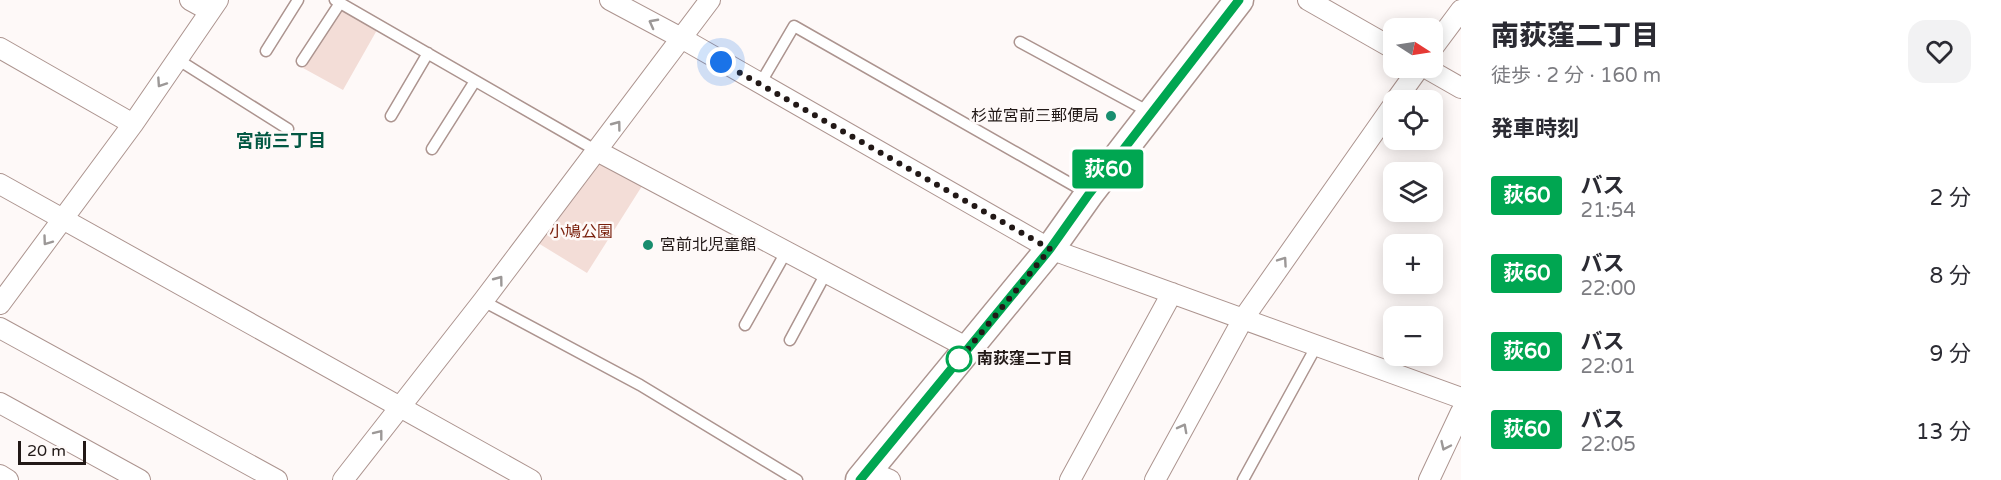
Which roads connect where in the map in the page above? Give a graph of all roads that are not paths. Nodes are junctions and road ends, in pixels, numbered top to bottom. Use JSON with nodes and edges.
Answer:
{"nodes":[{"id":1,"x":190,"y":0,"type":"edge"},
{"id":2,"x":298,"y":0,"type":"edge"},
{"id":3,"x":610,"y":0,"type":"edge"},
{"id":4,"x":710,"y":0,"type":"edge"},
{"id":5,"x":1239,"y":0,"type":"edge"},
{"id":6,"x":1308,"y":0,"type":"edge"},
{"id":7,"x":337,"y":1,"type":"edge"},
{"id":8,"x":214,"y":6,"type":"edge"},
{"id":9,"x":1461,"y":10,"type":"edge"},
{"id":10,"x":1443,"y":34,"type":"edge"},
{"id":11,"x":683,"y":39,"type":"junction"},
{"id":12,"x":1020,"y":42,"type":"dead end"},
{"id":13,"x":1383,"y":43,"type":"edge"},
{"id":14,"x":0,"y":48,"type":"edge"},
{"id":15,"x":266,"y":51,"type":"dead end"},
{"id":16,"x":428,"y":54,"type":"junction"},
{"id":17,"x":177,"y":59,"type":"junction"},
{"id":18,"x":302,"y":61,"type":"dead end"},
{"id":19,"x":1443,"y":78,"type":"edge"},
{"id":20,"x":475,"y":81,"type":"junction"},
{"id":21,"x":760,"y":84,"type":"junction"},
{"id":22,"x":1461,"y":88,"type":"edge"},
{"id":23,"x":1152,"y":113,"type":"junction"},
{"id":24,"x":390,"y":116,"type":"dead end"},
{"id":25,"x":1383,"y":119,"type":"edge"},
{"id":26,"x":133,"y":124,"type":"junction"},
{"id":27,"x":288,"y":129,"type":"dead end"},
{"id":28,"x":432,"y":149,"type":"dead end"},
{"id":29,"x":597,"y":151,"type":"junction"},
{"id":30,"x":0,"y":184,"type":"edge"},
{"id":31,"x":1089,"y":194,"type":"junction"},
{"id":32,"x":63,"y":219,"type":"junction"},
{"id":33,"x":1050,"y":249,"type":"junction"},
{"id":34,"x":786,"y":252,"type":"junction"},
{"id":35,"x":825,"y":273,"type":"junction"},
{"id":36,"x":1172,"y":293,"type":"junction"},
{"id":37,"x":483,"y":301,"type":"junction"},
{"id":38,"x":0,"y":304,"type":"edge"},
{"id":39,"x":1243,"y":319,"type":"junction"},
{"id":40,"x":745,"y":325,"type":"dead end"},
{"id":41,"x":0,"y":328,"type":"edge"},
{"id":42,"x":790,"y":340,"type":"dead end"},
{"id":43,"x":1317,"y":345,"type":"junction"},
{"id":44,"x":968,"y":348,"type":"junction"},
{"id":45,"x":1461,"y":398,"type":"edge"},
{"id":46,"x":0,"y":403,"type":"edge"},
{"id":47,"x":399,"y":408,"type":"junction"},
{"id":48,"x":1461,"y":412,"type":"edge"},
{"id":49,"x":0,"y":476,"type":"edge"},
{"id":50,"x":873,"y":477,"type":"edge"},
{"id":51,"x":8,"y":480,"type":"edge"},
{"id":52,"x":140,"y":480,"type":"edge"},
{"id":53,"x":278,"y":480,"type":"edge"},
{"id":54,"x":343,"y":480,"type":"edge"},
{"id":55,"x":531,"y":480,"type":"edge"},
{"id":56,"x":797,"y":480,"type":"edge"},
{"id":57,"x":1070,"y":480,"type":"edge"},
{"id":58,"x":1155,"y":480,"type":"edge"},
{"id":59,"x":1243,"y":480,"type":"edge"},
{"id":60,"x":1429,"y":480,"type":"edge"}],
"edges":[{"from":1,"to":8,"type":"street"},
{"from":2,"to":15,"type":"lane"},
{"from":11,"to":3,"type":"street","one_way":true},
{"from":4,"to":11,"type":"street"},
{"from":5,"to":23,"type":"street"},
{"from":6,"to":13,"type":"street"},
{"from":7,"to":16,"type":"lane"},
{"from":7,"to":18,"type":"lane"},
{"from":8,"to":17,"type":"street"},
{"from":9,"to":10,"type":"street"},
{"from":11,"to":21,"type":"street"},
{"from":29,"to":11,"type":"street","one_way":true},
{"from":12,"to":23,"type":"lane"},
{"from":14,"to":26,"type":"street"},
{"from":16,"to":20,"type":"lane"},
{"from":16,"to":24,"type":"lane"},
{"from":17,"to":26,"type":"street","one_way":true},
{"from":17,"to":27,"type":"lane"},
{"from":19,"to":22,"type":"street"},
{"from":20,"to":28,"type":"lane"},
{"from":20,"to":29,"type":"lane"},
{"from":21,"to":31,"type":"lane"},
{"from":21,"to":33,"type":"street"},
{"from":23,"to":31,"type":"street"},
{"from":39,"to":25,"type":"street","one_way":true},
{"from":26,"to":32,"type":"street"},
{"from":29,"to":34,"type":"street"},
{"from":37,"to":29,"type":"street","one_way":true},
{"from":30,"to":32,"type":"street"},
{"from":31,"to":33,"type":"street"},
{"from":32,"to":38,"type":"street","one_way":true},
{"from":32,"to":47,"type":"street"},
{"from":33,"to":36,"type":"street"},
{"from":33,"to":44,"type":"street"},
{"from":34,"to":35,"type":"street"},
{"from":34,"to":40,"type":"lane"},
{"from":35,"to":42,"type":"lane"},
{"from":35,"to":44,"type":"street"},
{"from":36,"to":39,"type":"street"},
{"from":36,"to":57,"type":"street"},
{"from":37,"to":47,"type":"street"},
{"from":37,"to":56,"type":"lane"},
{"from":39,"to":43,"type":"street"},
{"from":58,"to":39,"type":"street","one_way":true},
{"from":41,"to":53,"type":"street"},
{"from":43,"to":45,"type":"street"},
{"from":43,"to":59,"type":"lane"},
{"from":44,"to":50,"type":"street"},
{"from":46,"to":52,"type":"street"},
{"from":54,"to":47,"type":"street","one_way":true},
{"from":47,"to":55,"type":"street"},
{"from":48,"to":60,"type":"street","one_way":true},
{"from":49,"to":51,"type":"street"}]}
